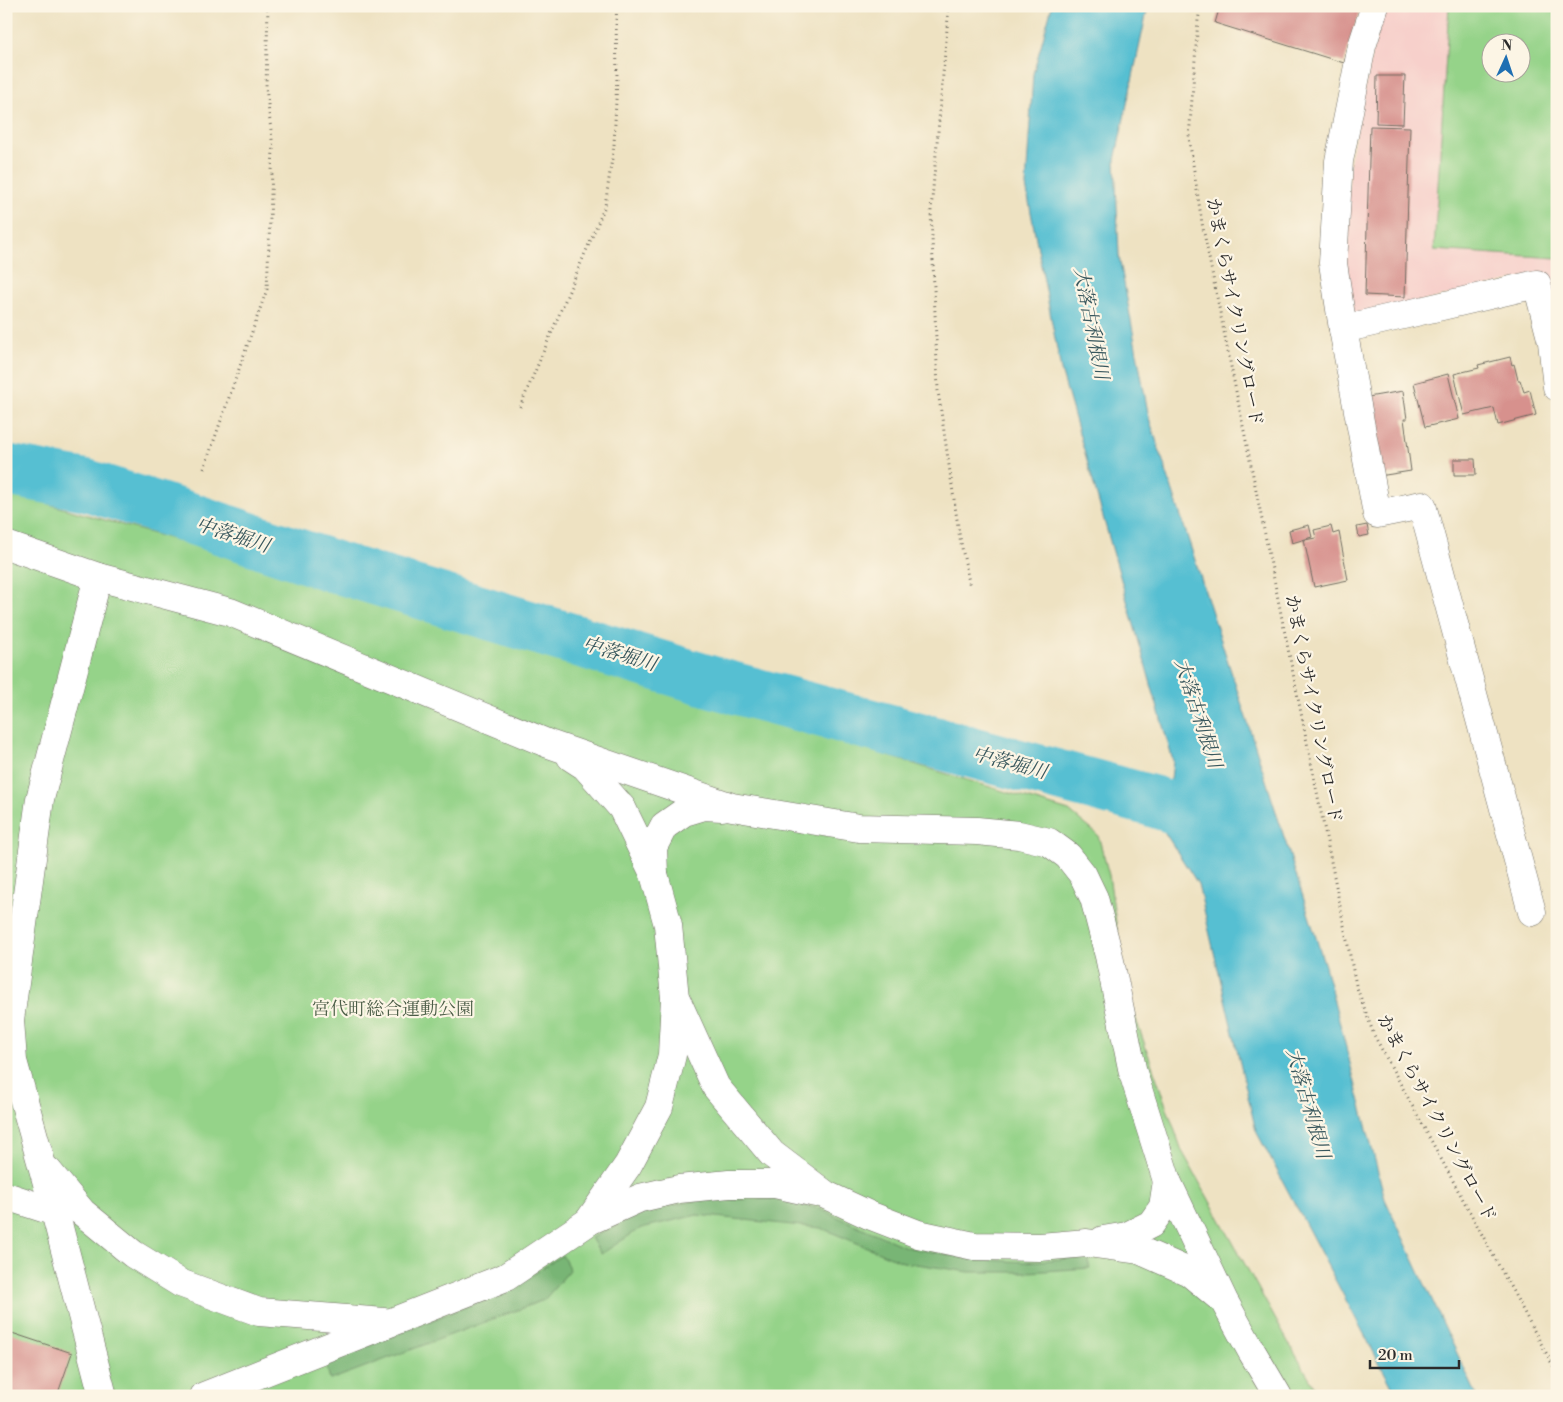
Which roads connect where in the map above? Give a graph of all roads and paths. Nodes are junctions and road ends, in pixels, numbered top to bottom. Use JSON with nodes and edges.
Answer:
{"nodes":[{"id":1,"x":268,"y":6,"type":"edge"},
{"id":2,"x":617,"y":6,"type":"edge"},
{"id":3,"x":949,"y":6,"type":"edge"},
{"id":4,"x":1201,"y":6,"type":"edge"},
{"id":5,"x":1375,"y":6,"type":"edge"},
{"id":6,"x":1343,"y":329,"type":"junction"},
{"id":7,"x":1557,"y":387,"type":"edge"},
{"id":8,"x":520,"y":407,"type":"dead end"},
{"id":9,"x":204,"y":470,"type":"dead end"},
{"id":10,"x":6,"y":545,"type":"edge"},
{"id":11,"x":98,"y":578,"type":"junction"},
{"id":12,"x":970,"y":587,"type":"dead end"},
{"id":13,"x":550,"y":744,"type":"junction"},
{"id":14,"x":732,"y":807,"type":"junction"},
{"id":15,"x":654,"y":874,"type":"junction"},
{"id":16,"x":1532,"y":912,"type":"dead end"},
{"id":17,"x":675,"y":998,"type":"junction"},
{"id":18,"x":40,"y":1162,"type":"junction"},
{"id":19,"x":1167,"y":1181,"type":"junction"},
{"id":20,"x":826,"y":1195,"type":"junction"},
{"id":21,"x":6,"y":1196,"type":"edge"},
{"id":22,"x":55,"y":1212,"type":"junction"},
{"id":23,"x":588,"y":1222,"type":"junction"},
{"id":24,"x":1087,"y":1243,"type":"junction"},
{"id":25,"x":1224,"y":1301,"type":"junction"},
{"id":26,"x":389,"y":1323,"type":"junction"},
{"id":27,"x":1252,"y":1352,"type":"junction"},
{"id":28,"x":1557,"y":1373,"type":"edge"},
{"id":29,"x":104,"y":1396,"type":"edge"},
{"id":30,"x":204,"y":1396,"type":"edge"},
{"id":31,"x":1266,"y":1396,"type":"edge"},
{"id":32,"x":1278,"y":1396,"type":"edge"}],
"edges":[{"from":1,"to":9,"type":"path"},
{"from":2,"to":8,"type":"path"},
{"from":3,"to":12,"type":"path"},
{"from":4,"to":28,"type":"path","name":"かまくらサイクリングロード"},
{"from":5,"to":6,"type":"street"},
{"from":6,"to":7,"type":"street"},
{"from":6,"to":16,"type":"street"},
{"from":10,"to":11,"type":"street"},
{"from":11,"to":13,"type":"street"},
{"from":11,"to":18,"type":"street"},
{"from":13,"to":14,"type":"street"},
{"from":13,"to":15,"type":"street"},
{"from":14,"to":15,"type":"street"},
{"from":14,"to":19,"type":"street"},
{"from":15,"to":17,"type":"street"},
{"from":17,"to":20,"type":"street"},
{"from":17,"to":23,"type":"street"},
{"from":18,"to":22,"type":"street"},
{"from":18,"to":26,"type":"street"},
{"from":19,"to":24,"type":"street"},
{"from":19,"to":25,"type":"street"},
{"from":20,"to":23,"type":"street"},
{"from":20,"to":24,"type":"street"},
{"from":21,"to":22,"type":"street"},
{"from":22,"to":29,"type":"street"},
{"from":23,"to":26,"type":"street"},
{"from":24,"to":25,"type":"street"},
{"from":25,"to":27,"type":"street"},
{"from":26,"to":30,"type":"street"},
{"from":27,"to":31,"type":"street"},
{"from":27,"to":32,"type":"street"}]}
